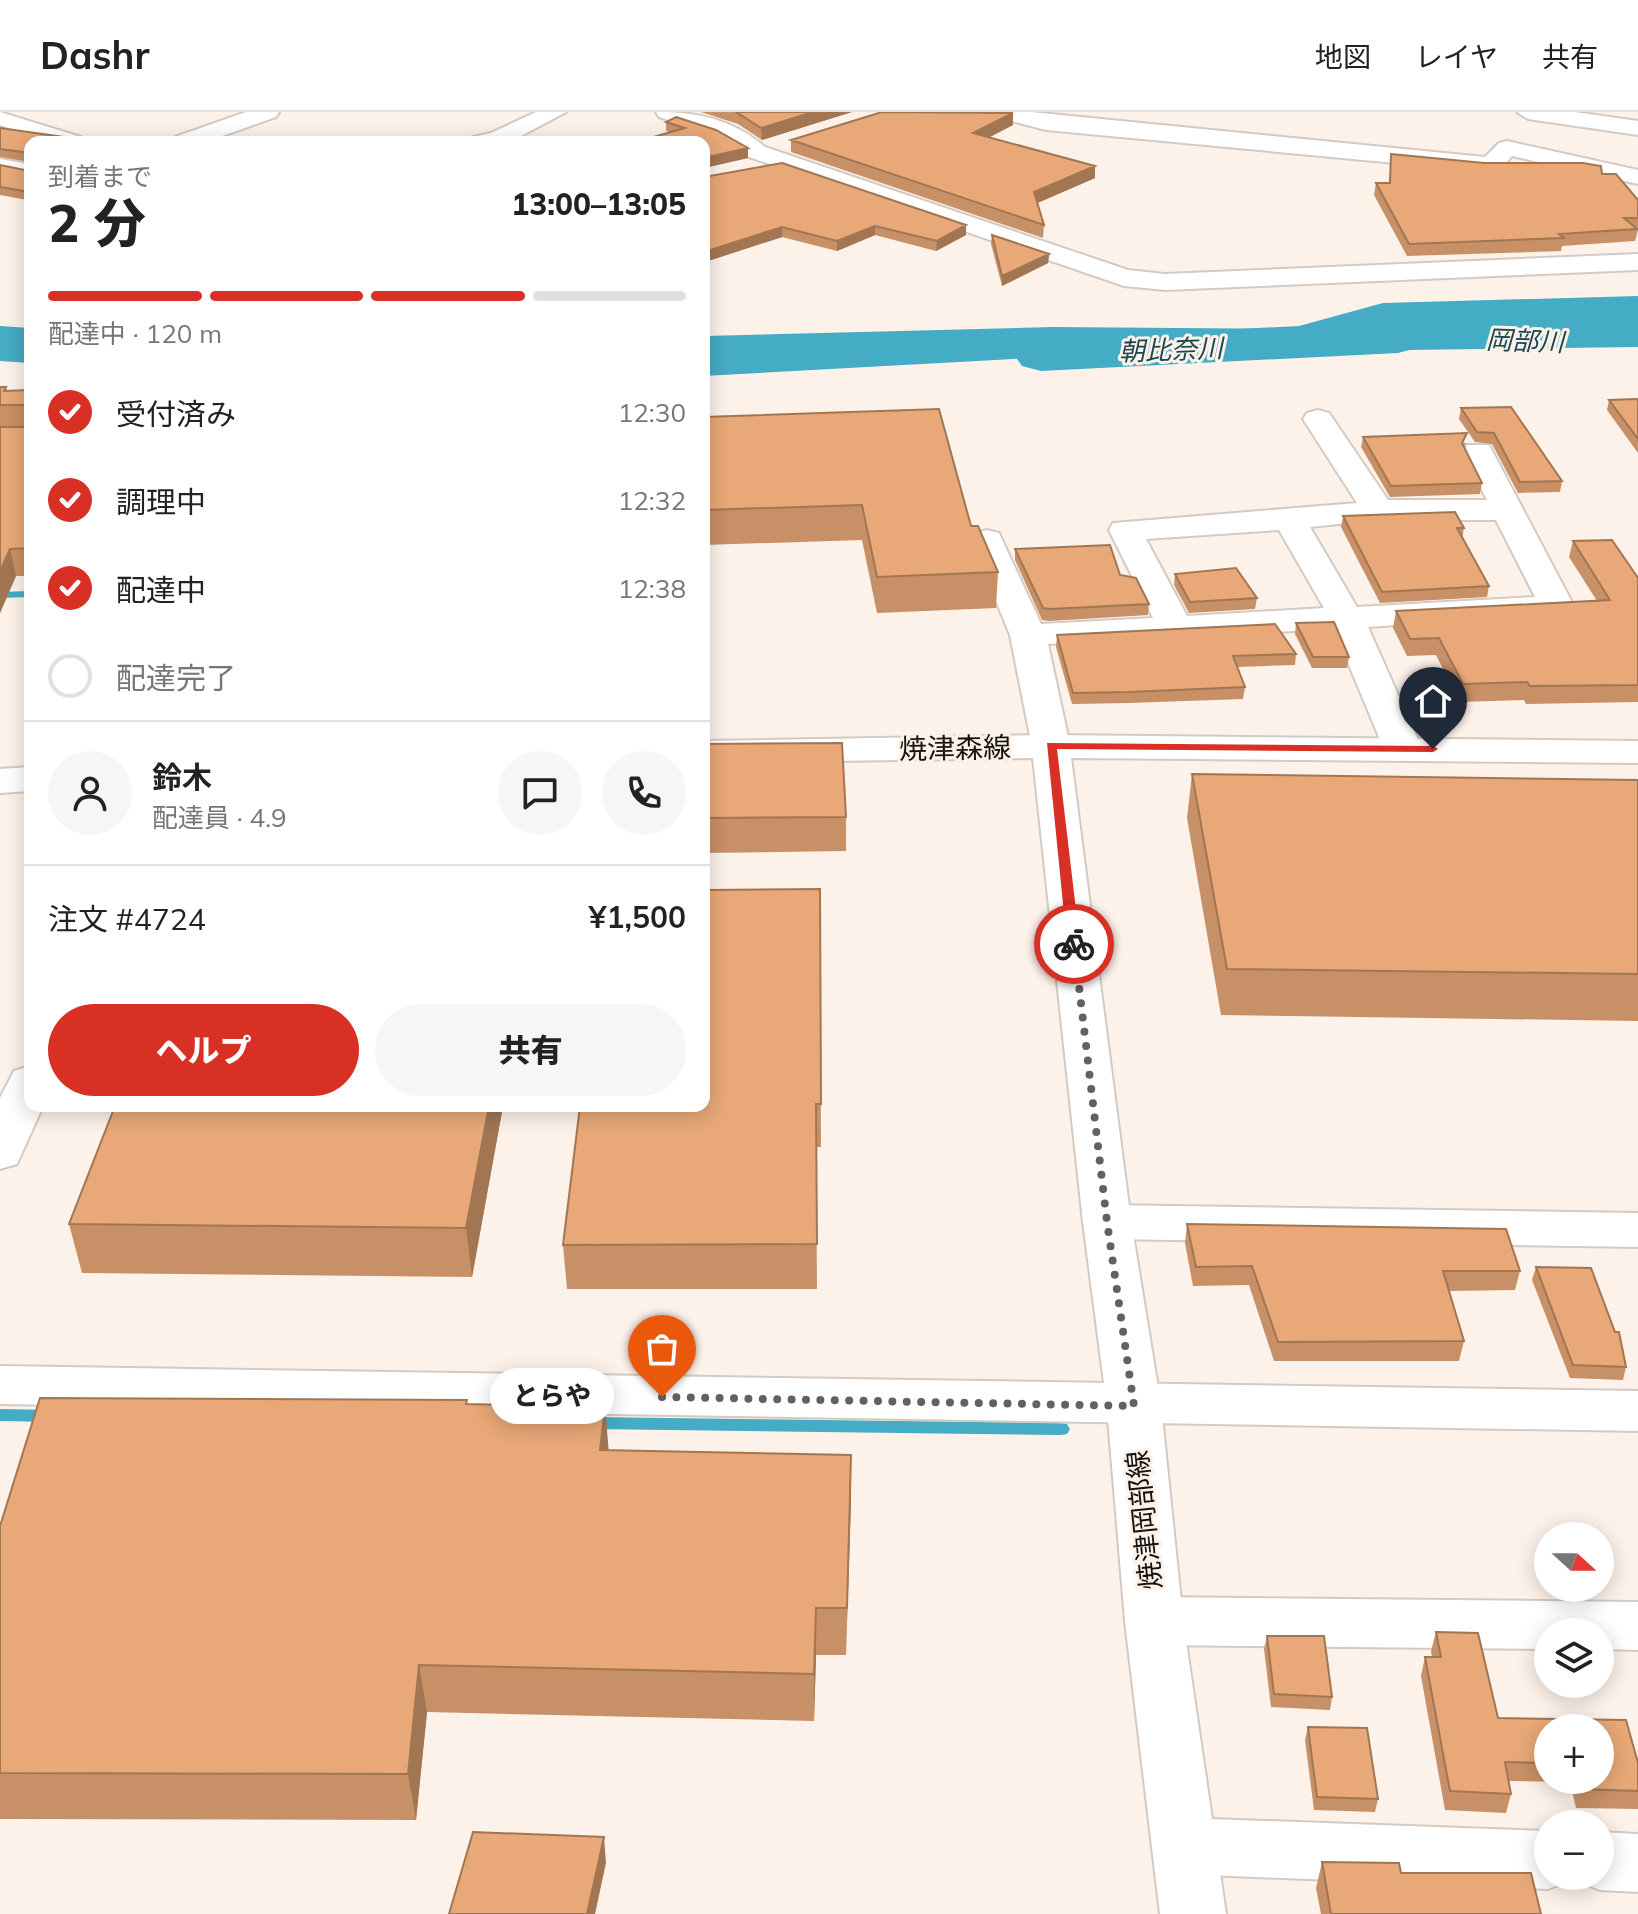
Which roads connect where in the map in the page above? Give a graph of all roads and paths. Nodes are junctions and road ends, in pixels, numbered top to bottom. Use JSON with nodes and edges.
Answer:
{"nodes":[{"id":1,"x":268,"y":112,"type":"edge"},
{"id":2,"x":555,"y":112,"type":"edge"},
{"id":3,"x":667,"y":112,"type":"edge"},
{"id":4,"x":1004,"y":112,"type":"edge"},
{"id":5,"x":1528,"y":112,"type":"edge"},
{"id":6,"x":0,"y":117,"type":"edge"},
{"id":7,"x":1633,"y":126,"type":"edge"},
{"id":8,"x":55,"y":136,"type":"edge"},
{"id":9,"x":226,"y":136,"type":"edge"},
{"id":10,"x":503,"y":136,"type":"edge"},
{"id":11,"x":1638,"y":164,"type":"edge"},
{"id":12,"x":0,"y":166,"type":"edge"},
{"id":13,"x":24,"y":170,"type":"edge"},
{"id":14,"x":1638,"y":177,"type":"edge"},
{"id":15,"x":1638,"y":262,"type":"edge"},
{"id":16,"x":1318,"y":419,"type":"dead end"},
{"id":17,"x":1478,"y":452,"type":"dead end"},
{"id":18,"x":1378,"y":510,"type":"junction"},
{"id":19,"x":1510,"y":510,"type":"junction"},
{"id":20,"x":1289,"y":520,"type":"junction"},
{"id":21,"x":987,"y":540,"type":"edge"},
{"id":22,"x":1347,"y":619,"type":"junction"},
{"id":23,"x":1175,"y":627,"type":"junction"},
{"id":24,"x":1028,"y":635,"type":"junction"},
{"id":25,"x":1051,"y":746,"type":"junction"},
{"id":26,"x":1403,"y":749,"type":"junction"},
{"id":27,"x":710,"y":752,"type":"edge"},
{"id":28,"x":1638,"y":752,"type":"edge"},
{"id":29,"x":24,"y":779,"type":"edge"},
{"id":30,"x":0,"y":781,"type":"edge"},
{"id":31,"x":24,"y":1095,"type":"edge"},
{"id":32,"x":0,"y":1153,"type":"edge"},
{"id":33,"x":1107,"y":1222,"type":"junction"},
{"id":34,"x":1638,"y":1230,"type":"edge"},
{"id":35,"x":0,"y":1385,"type":"edge"},
{"id":36,"x":1134,"y":1406,"type":"junction"},
{"id":37,"x":1638,"y":1411,"type":"edge"},
{"id":38,"x":1154,"y":1621,"type":"junction"},
{"id":39,"x":1638,"y":1626,"type":"edge"},
{"id":40,"x":1184,"y":1846,"type":"junction"},
{"id":41,"x":1534,"y":1859,"type":"edge"},
{"id":42,"x":1614,"y":1862,"type":"edge"},
{"id":43,"x":1638,"y":1863,"type":"edge"},
{"id":44,"x":1193,"y":1914,"type":"edge"}],
"edges":[{"from":1,"to":9,"type":"street"},
{"from":2,"to":10,"type":"street"},
{"from":3,"to":15,"type":"street"},
{"from":4,"to":14,"type":"street"},
{"from":5,"to":7,"type":"street"},
{"from":6,"to":8,"type":"street"},
{"from":7,"to":11,"type":"street"},
{"from":12,"to":13,"type":"street"},
{"from":16,"to":18,"type":"street"},
{"from":17,"to":19,"type":"street"},
{"from":18,"to":19,"type":"street"},
{"from":18,"to":20,"type":"street"},
{"from":19,"to":22,"type":"street"},
{"from":20,"to":22,"type":"street"},
{"from":20,"to":23,"type":"street"},
{"from":21,"to":24,"type":"street","name":"焼津岡部線"},
{"from":22,"to":23,"type":"street"},
{"from":22,"to":26,"type":"street"},
{"from":23,"to":24,"type":"street"},
{"from":24,"to":25,"type":"street","name":"焼津岡部線"},
{"from":25,"to":26,"type":"street","name":"焼津森線"},
{"from":25,"to":27,"type":"street","name":"焼津森線"},
{"from":25,"to":33,"type":"street","name":"焼津岡部線"},
{"from":26,"to":28,"type":"street","name":"焼津森線"},
{"from":29,"to":30,"type":"street"},
{"from":31,"to":32,"type":"street"},
{"from":33,"to":34,"type":"street"},
{"from":33,"to":36,"type":"street","name":"焼津岡部線"},
{"from":35,"to":36,"type":"street"},
{"from":36,"to":37,"type":"street"},
{"from":36,"to":38,"type":"street","name":"焼津岡部線"},
{"from":38,"to":39,"type":"street"},
{"from":38,"to":40,"type":"street","name":"焼津岡部線"},
{"from":40,"to":41,"type":"street"},
{"from":40,"to":44,"type":"street","name":"焼津岡部線"},
{"from":42,"to":43,"type":"street"}]}
